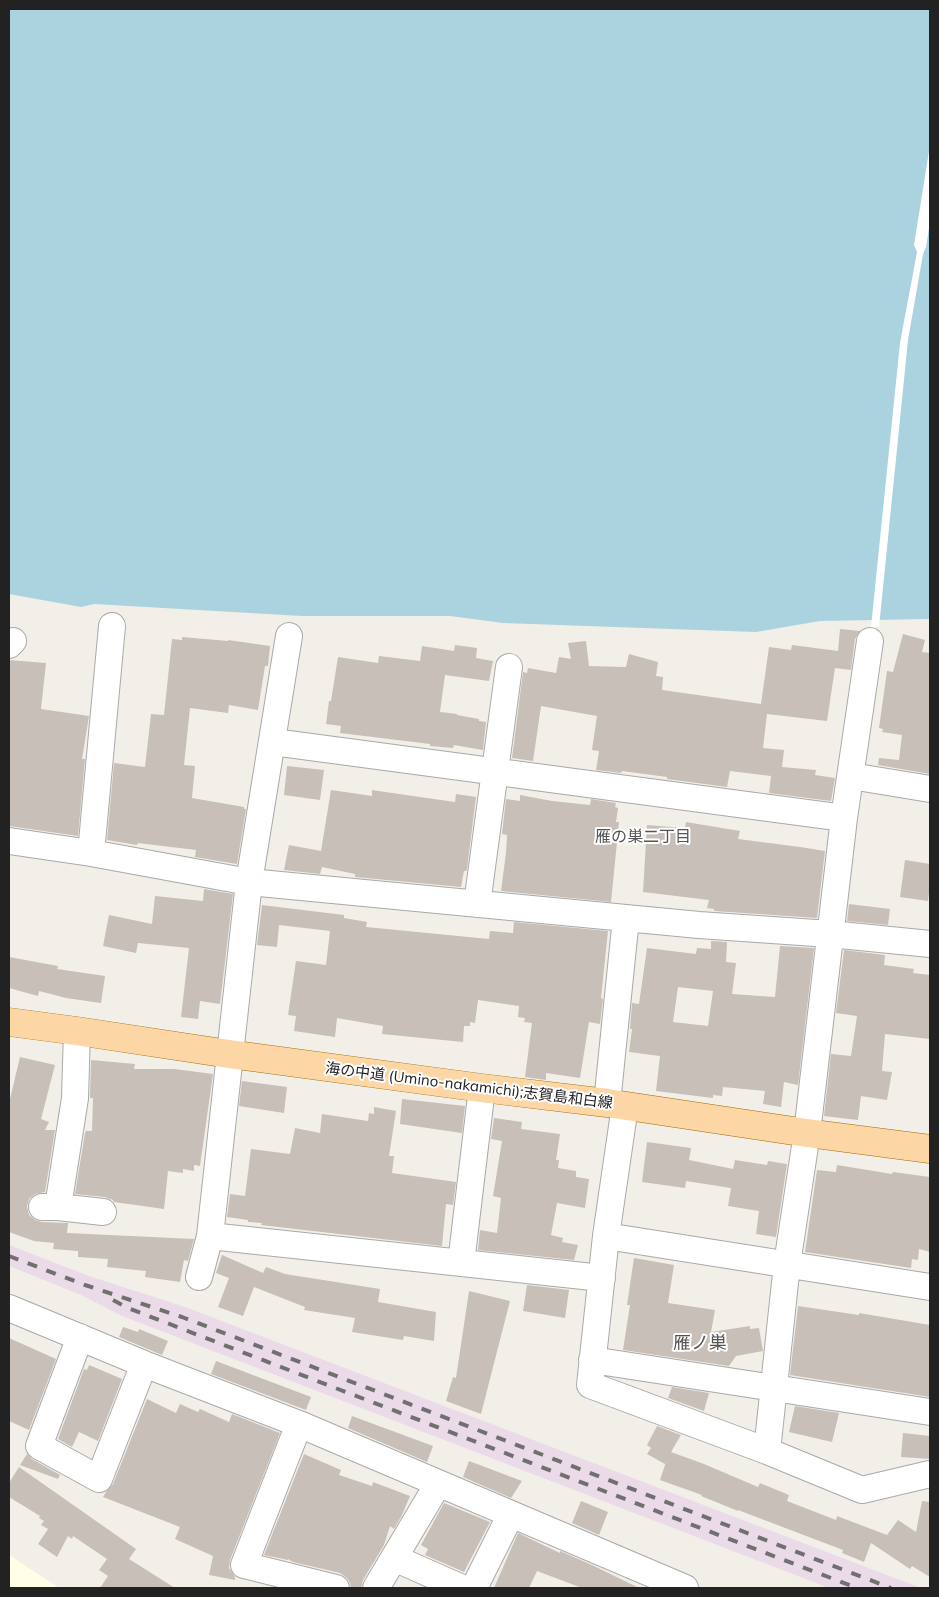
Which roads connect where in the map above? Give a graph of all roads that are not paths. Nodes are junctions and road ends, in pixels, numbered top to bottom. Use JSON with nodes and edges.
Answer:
{"nodes":[{"id":1,"x":112,"y":626,"type":"dead end"},
{"id":2,"x":289,"y":636,"type":"dead end"},
{"id":3,"x":870,"y":641,"type":"dead end"},
{"id":4,"x":509,"y":667,"type":"dead end"},
{"id":5,"x":273,"y":742,"type":"junction"},
{"id":6,"x":495,"y":771,"type":"junction"},
{"id":7,"x":851,"y":776,"type":"junction"},
{"id":8,"x":930,"y":789,"type":"edge"},
{"id":9,"x":844,"y":818,"type":"junction"},
{"id":10,"x":9,"y":841,"type":"edge"},
{"id":11,"x":91,"y":853,"type":"junction"},
{"id":12,"x":249,"y":882,"type":"junction"},
{"id":13,"x":477,"y":904,"type":"junction"},
{"id":14,"x":626,"y":918,"type":"junction"},
{"id":15,"x":830,"y":934,"type":"junction"},
{"id":16,"x":930,"y":944,"type":"edge"},
{"id":17,"x":9,"y":1022,"type":"edge"},
{"id":18,"x":77,"y":1031,"type":"junction"},
{"id":19,"x":229,"y":1054,"type":"junction"},
{"id":20,"x":482,"y":1088,"type":"junction"},
{"id":21,"x":616,"y":1104,"type":"junction"},
{"id":22,"x":807,"y":1134,"type":"junction"},
{"id":23,"x":930,"y":1149,"type":"edge"},
{"id":24,"x":103,"y":1212,"type":"dead end"},
{"id":25,"x":210,"y":1236,"type":"junction"},
{"id":26,"x":606,"y":1236,"type":"junction"},
{"id":27,"x":461,"y":1263,"type":"junction"},
{"id":28,"x":787,"y":1264,"type":"junction"},
{"id":29,"x":200,"y":1276,"type":"dead end"},
{"id":30,"x":602,"y":1278,"type":"junction"},
{"id":31,"x":930,"y":1287,"type":"edge"},
{"id":32,"x":9,"y":1308,"type":"edge"},
{"id":33,"x":80,"y":1337,"type":"junction"},
{"id":34,"x":592,"y":1360,"type":"junction"},
{"id":35,"x":144,"y":1364,"type":"junction"},
{"id":36,"x":775,"y":1388,"type":"junction"},
{"id":37,"x":930,"y":1412,"type":"edge"},
{"id":38,"x":299,"y":1424,"type":"junction"},
{"id":39,"x":767,"y":1451,"type":"junction"},
{"id":40,"x":930,"y":1474,"type":"edge"},
{"id":41,"x":438,"y":1484,"type":"junction"},
{"id":42,"x":511,"y":1514,"type":"junction"},
{"id":43,"x":394,"y":1558,"type":"junction"},
{"id":44,"x":336,"y":1588,"type":"edge"},
{"id":45,"x":376,"y":1588,"type":"edge"},
{"id":46,"x":462,"y":1588,"type":"edge"},
{"id":47,"x":474,"y":1588,"type":"edge"},
{"id":48,"x":685,"y":1588,"type":"edge"}],
"edges":[{"from":1,"to":11,"type":"street"},
{"from":2,"to":5,"type":"street"},
{"from":3,"to":7,"type":"street"},
{"from":4,"to":6,"type":"street"},
{"from":5,"to":6,"type":"street"},
{"from":5,"to":12,"type":"street"},
{"from":6,"to":9,"type":"street"},
{"from":6,"to":13,"type":"street"},
{"from":7,"to":8,"type":"street"},
{"from":7,"to":9,"type":"street"},
{"from":9,"to":15,"type":"street"},
{"from":10,"to":11,"type":"street"},
{"from":11,"to":12,"type":"street"},
{"from":12,"to":13,"type":"street"},
{"from":12,"to":19,"type":"street"},
{"from":13,"to":14,"type":"street"},
{"from":14,"to":15,"type":"street"},
{"from":14,"to":21,"type":"street"},
{"from":15,"to":16,"type":"street"},
{"from":15,"to":22,"type":"street"},
{"from":17,"to":18,"type":"main road","name":"海の中道 (Umino-nakamichi);志賀島和白線"},
{"from":18,"to":19,"type":"main road","name":"海の中道 (Umino-nakamichi);志賀島和白線"},
{"from":18,"to":24,"type":"street"},
{"from":19,"to":20,"type":"main road","name":"海の中道 (Umino-nakamichi);志賀島和白線"},
{"from":19,"to":25,"type":"street"},
{"from":20,"to":21,"type":"main road","name":"海の中道 (Umino-nakamichi);志賀島和白線"},
{"from":20,"to":27,"type":"street"},
{"from":21,"to":22,"type":"main road","name":"海の中道 (Umino-nakamichi);志賀島和白線"},
{"from":21,"to":26,"type":"street"},
{"from":22,"to":23,"type":"main road","name":"海の中道 (Umino-nakamichi);志賀島和白線"},
{"from":22,"to":28,"type":"street"},
{"from":25,"to":27,"type":"street"},
{"from":25,"to":29,"type":"street"},
{"from":26,"to":28,"type":"street"},
{"from":26,"to":30,"type":"street"},
{"from":27,"to":30,"type":"street"},
{"from":28,"to":31,"type":"street"},
{"from":28,"to":36,"type":"street"},
{"from":30,"to":34,"type":"street"},
{"from":32,"to":33,"type":"street"},
{"from":33,"to":35,"type":"street"},
{"from":33,"to":35,"type":"street"},
{"from":34,"to":36,"type":"street"},
{"from":34,"to":39,"type":"street"},
{"from":35,"to":38,"type":"street"},
{"from":36,"to":37,"type":"street"},
{"from":36,"to":39,"type":"street"},
{"from":38,"to":41,"type":"street"},
{"from":38,"to":44,"type":"street"},
{"from":39,"to":40,"type":"street"},
{"from":41,"to":42,"type":"street"},
{"from":41,"to":43,"type":"street"},
{"from":42,"to":47,"type":"street"},
{"from":42,"to":48,"type":"street"},
{"from":43,"to":45,"type":"street"},
{"from":43,"to":46,"type":"street"}]}
